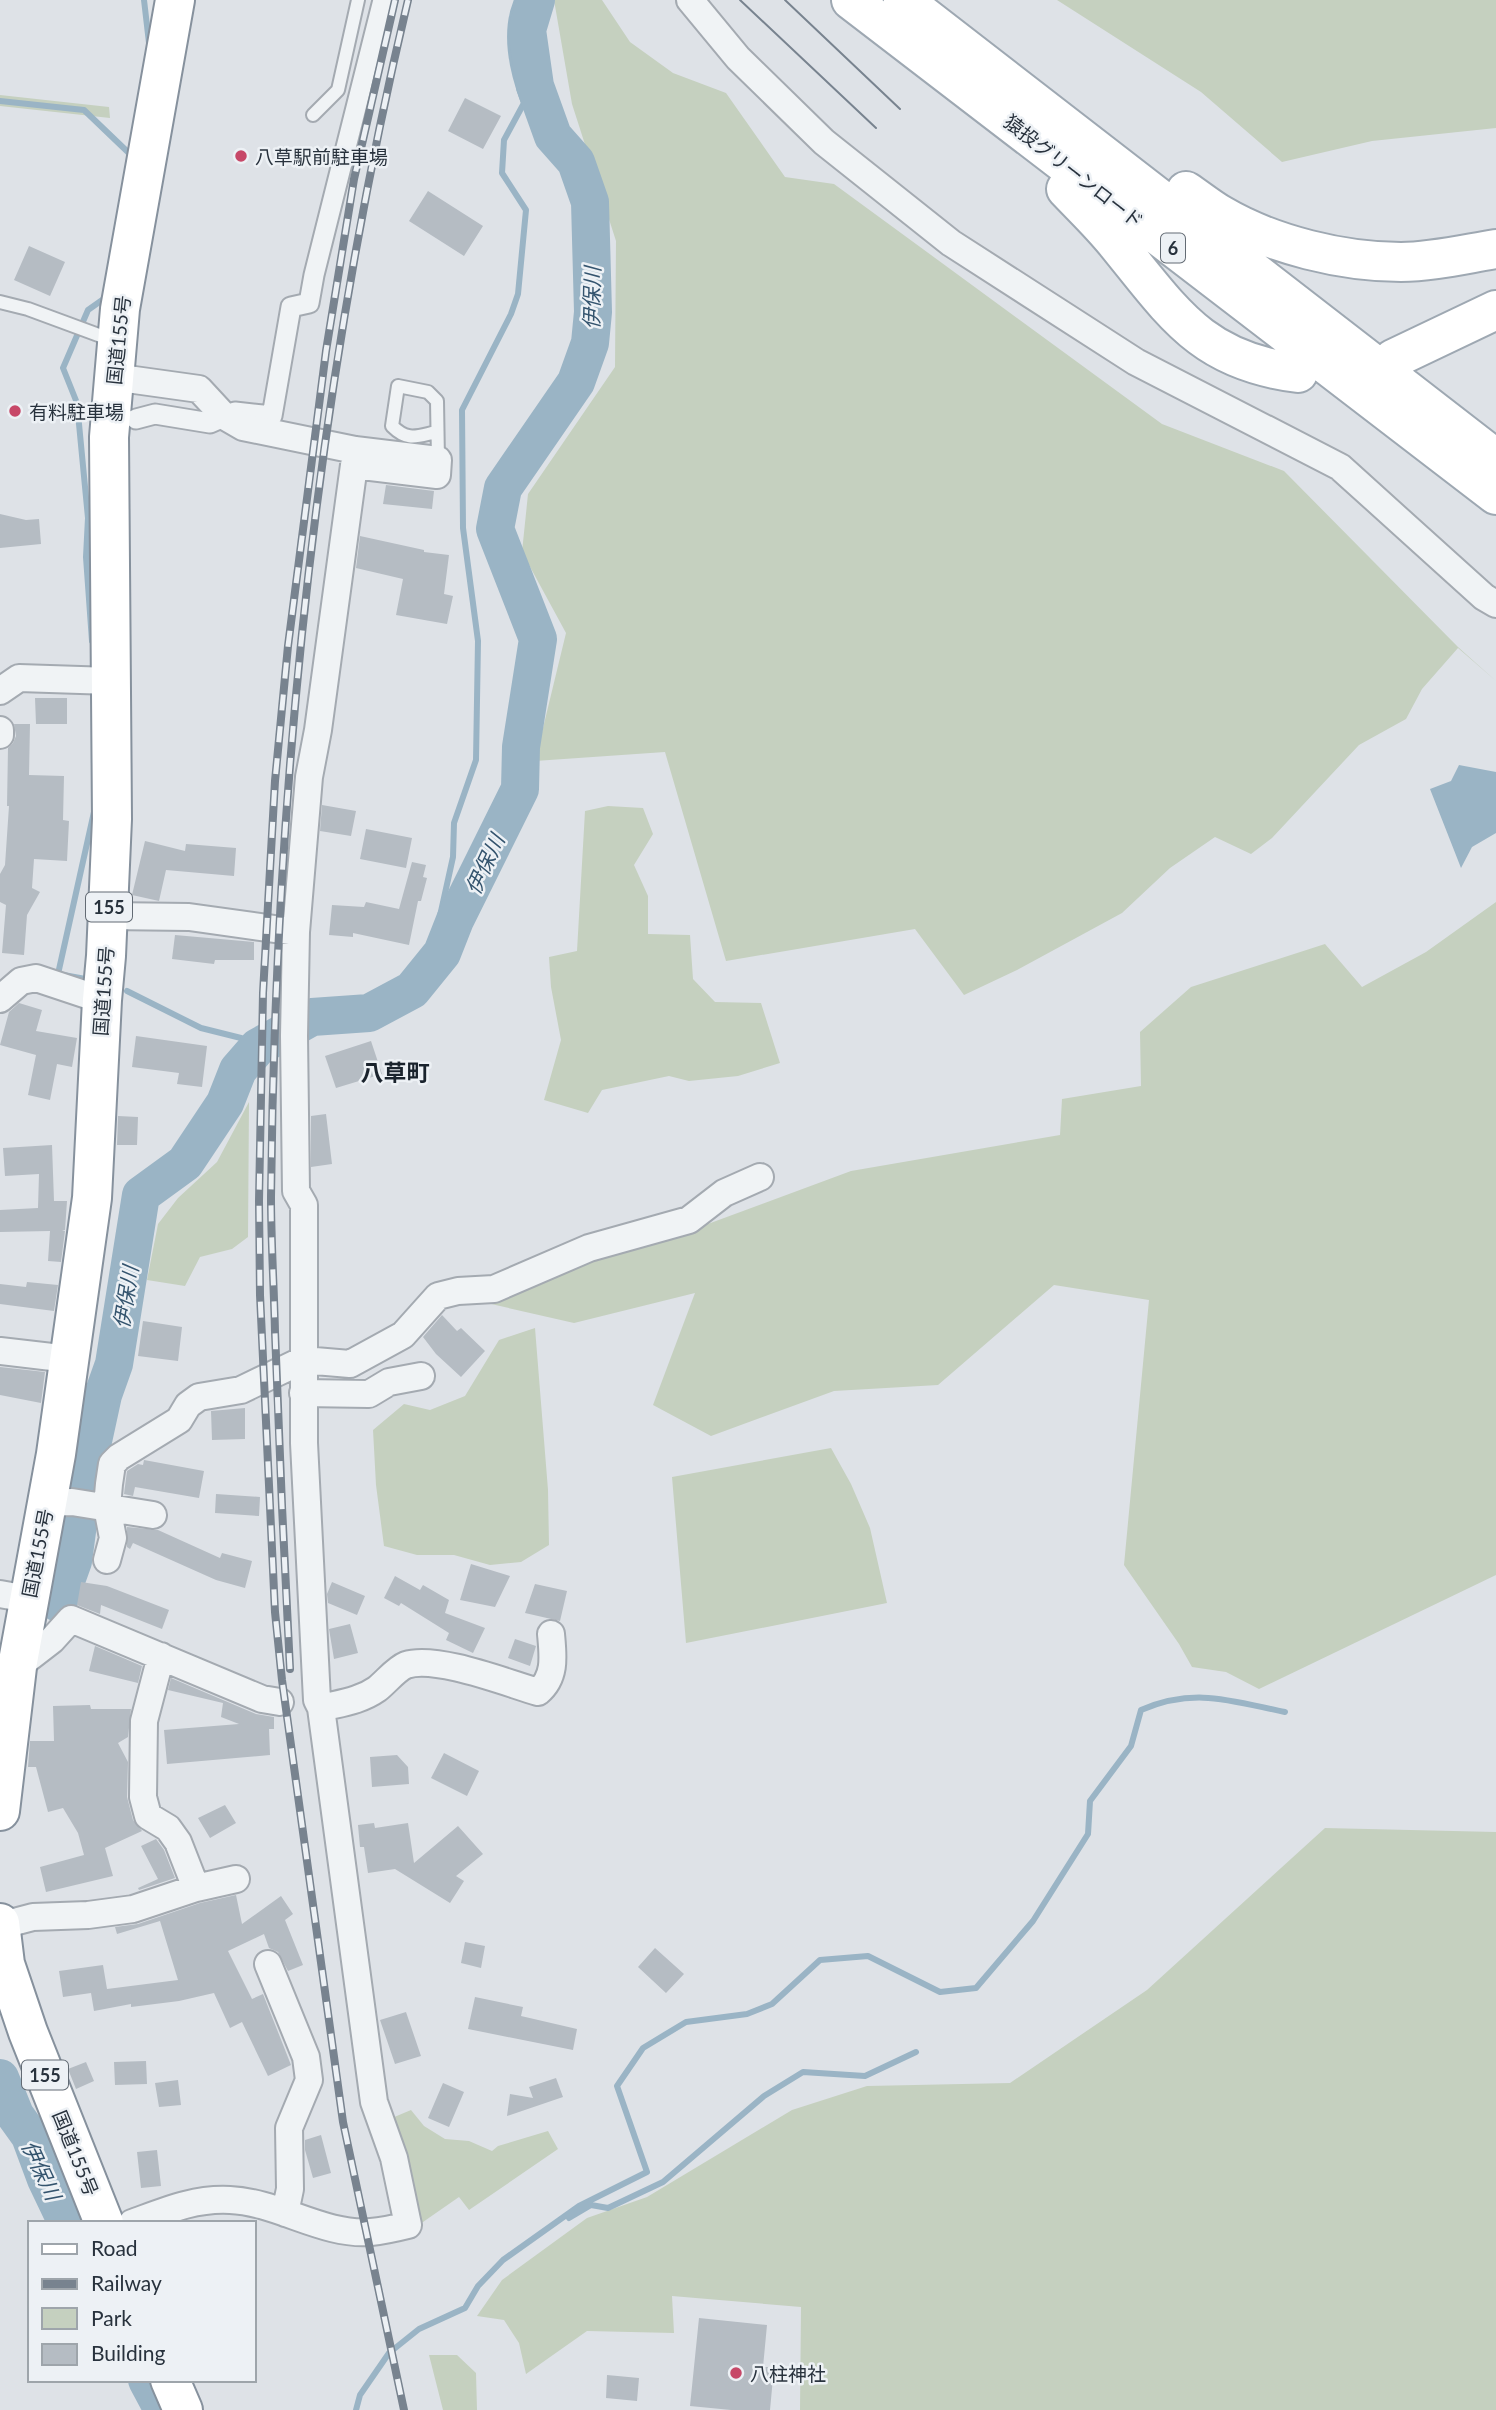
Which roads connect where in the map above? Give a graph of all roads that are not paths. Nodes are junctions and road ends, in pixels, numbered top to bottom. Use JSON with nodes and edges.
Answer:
{"nodes":[{"id":1,"x":175,"y":0,"type":"edge"},
{"id":2,"x":358,"y":0,"type":"edge"},
{"id":3,"x":383,"y":0,"type":"edge"},
{"id":4,"x":690,"y":0,"type":"edge"},
{"id":5,"x":852,"y":0,"type":"edge"},
{"id":6,"x":905,"y":0,"type":"edge"},
{"id":7,"x":313,"y":115,"type":"dead end"},
{"id":8,"x":1003,"y":116,"type":"junction"},
{"id":9,"x":1496,"y":249,"type":"edge"},
{"id":10,"x":0,"y":302,"type":"edge"},
{"id":11,"x":1496,"y":310,"type":"edge"},
{"id":12,"x":115,"y":359,"type":"junction"},
{"id":13,"x":1393,"y":359,"type":"dead end"},
{"id":14,"x":1298,"y":373,"type":"dead end"},
{"id":15,"x":224,"y":416,"type":"junction"},
{"id":16,"x":136,"y":419,"type":"dead end"},
{"id":17,"x":437,"y":432,"type":"junction"},
{"id":18,"x":1496,"y":459,"type":"edge"},
{"id":19,"x":439,"y":460,"type":"junction"},
{"id":20,"x":1496,"y":495,"type":"edge"},
{"id":21,"x":1496,"y":604,"type":"edge"},
{"id":22,"x":97,"y":681,"type":"junction"},
{"id":23,"x":0,"y":691,"type":"edge"},
{"id":24,"x":108,"y":916,"type":"junction"},
{"id":25,"x":296,"y":932,"type":"junction"},
{"id":26,"x":0,"y":999,"type":"edge"},
{"id":27,"x":102,"y":1000,"type":"junction"},
{"id":28,"x":760,"y":1177,"type":"dead end"},
{"id":29,"x":0,"y":1351,"type":"edge"},
{"id":30,"x":69,"y":1359,"type":"junction"},
{"id":31,"x":303,"y":1360,"type":"junction"},
{"id":32,"x":421,"y":1376,"type":"dead end"},
{"id":33,"x":303,"y":1393,"type":"junction"},
{"id":34,"x":79,"y":1505,"type":"junction"},
{"id":35,"x":153,"y":1515,"type":"dead end"},
{"id":36,"x":107,"y":1560,"type":"dead end"},
{"id":37,"x":14,"y":1597,"type":"edge"},
{"id":38,"x":551,"y":1634,"type":"dead end"},
{"id":39,"x":161,"y":1656,"type":"junction"},
{"id":40,"x":17,"y":1667,"type":"junction"},
{"id":41,"x":280,"y":1702,"type":"dead end"},
{"id":42,"x":321,"y":1707,"type":"junction"},
{"id":43,"x":0,"y":1811,"type":"edge"},
{"id":44,"x":236,"y":1880,"type":"dead end"},
{"id":45,"x":195,"y":1888,"type":"junction"},
{"id":46,"x":0,"y":1923,"type":"edge"},
{"id":47,"x":0,"y":1932,"type":"edge"},
{"id":48,"x":268,"y":1964,"type":"dead end"},
{"id":49,"x":285,"y":2213,"type":"junction"},
{"id":50,"x":103,"y":2221,"type":"edge"},
{"id":51,"x":138,"y":2221,"type":"edge"},
{"id":52,"x":171,"y":2382,"type":"edge"},
{"id":53,"x":183,"y":2410,"type":"edge"}],
"edges":[{"from":1,"to":12,"type":"main road","name":"国道155号","number":"155"},
{"from":2,"to":7,"type":"lane"},
{"from":3,"to":15,"type":"street"},
{"from":4,"to":21,"type":"street"},
{"from":5,"to":8,"type":"main road","name":"猿投グリーンロード","number":"6"},
{"from":6,"to":9,"type":"main road"},
{"from":6,"to":18,"type":"main road","name":"猿投グリーンロード","number":"6"},
{"from":8,"to":14,"type":"main road"},
{"from":8,"to":20,"type":"main road","name":"猿投グリーンロード","number":"6"},
{"from":10,"to":12,"type":"lane"},
{"from":11,"to":13,"type":"main road"},
{"from":12,"to":15,"type":"street"},
{"from":12,"to":22,"type":"main road","name":"国道155号","number":"155"},
{"from":15,"to":16,"type":"street"},
{"from":15,"to":19,"type":"street"},
{"from":17,"to":17,"type":"lane"},
{"from":17,"to":19,"type":"lane"},
{"from":19,"to":25,"type":"street"},
{"from":22,"to":23,"type":"street"},
{"from":22,"to":24,"type":"main road","name":"国道155号","number":"155"},
{"from":24,"to":25,"type":"street"},
{"from":24,"to":27,"type":"main road","name":"国道155号","number":"155"},
{"from":25,"to":31,"type":"street"},
{"from":26,"to":27,"type":"street"},
{"from":27,"to":30,"type":"main road","name":"国道155号","number":"155"},
{"from":28,"to":31,"type":"street"},
{"from":29,"to":30,"type":"street"},
{"from":30,"to":34,"type":"main road","name":"国道155号","number":"155"},
{"from":31,"to":33,"type":"street"},
{"from":31,"to":34,"type":"street"},
{"from":32,"to":33,"type":"street"},
{"from":33,"to":42,"type":"street"},
{"from":34,"to":35,"type":"street"},
{"from":34,"to":36,"type":"street"},
{"from":34,"to":37,"type":"main road","name":"国道155号","number":"155"},
{"from":37,"to":40,"type":"main road","name":"国道155号","number":"155"},
{"from":38,"to":42,"type":"street"},
{"from":39,"to":40,"type":"street"},
{"from":39,"to":41,"type":"street"},
{"from":39,"to":45,"type":"street"},
{"from":40,"to":43,"type":"main road","name":"国道155号","number":"155"},
{"from":42,"to":49,"type":"street"},
{"from":44,"to":45,"type":"street"},
{"from":45,"to":47,"type":"street"},
{"from":46,"to":47,"type":"main road","name":"国道155号","number":"155"},
{"from":47,"to":50,"type":"main road","name":"国道155号","number":"155"},
{"from":48,"to":49,"type":"street"},
{"from":49,"to":51,"type":"street"},
{"from":52,"to":53,"type":"main road"}]}
